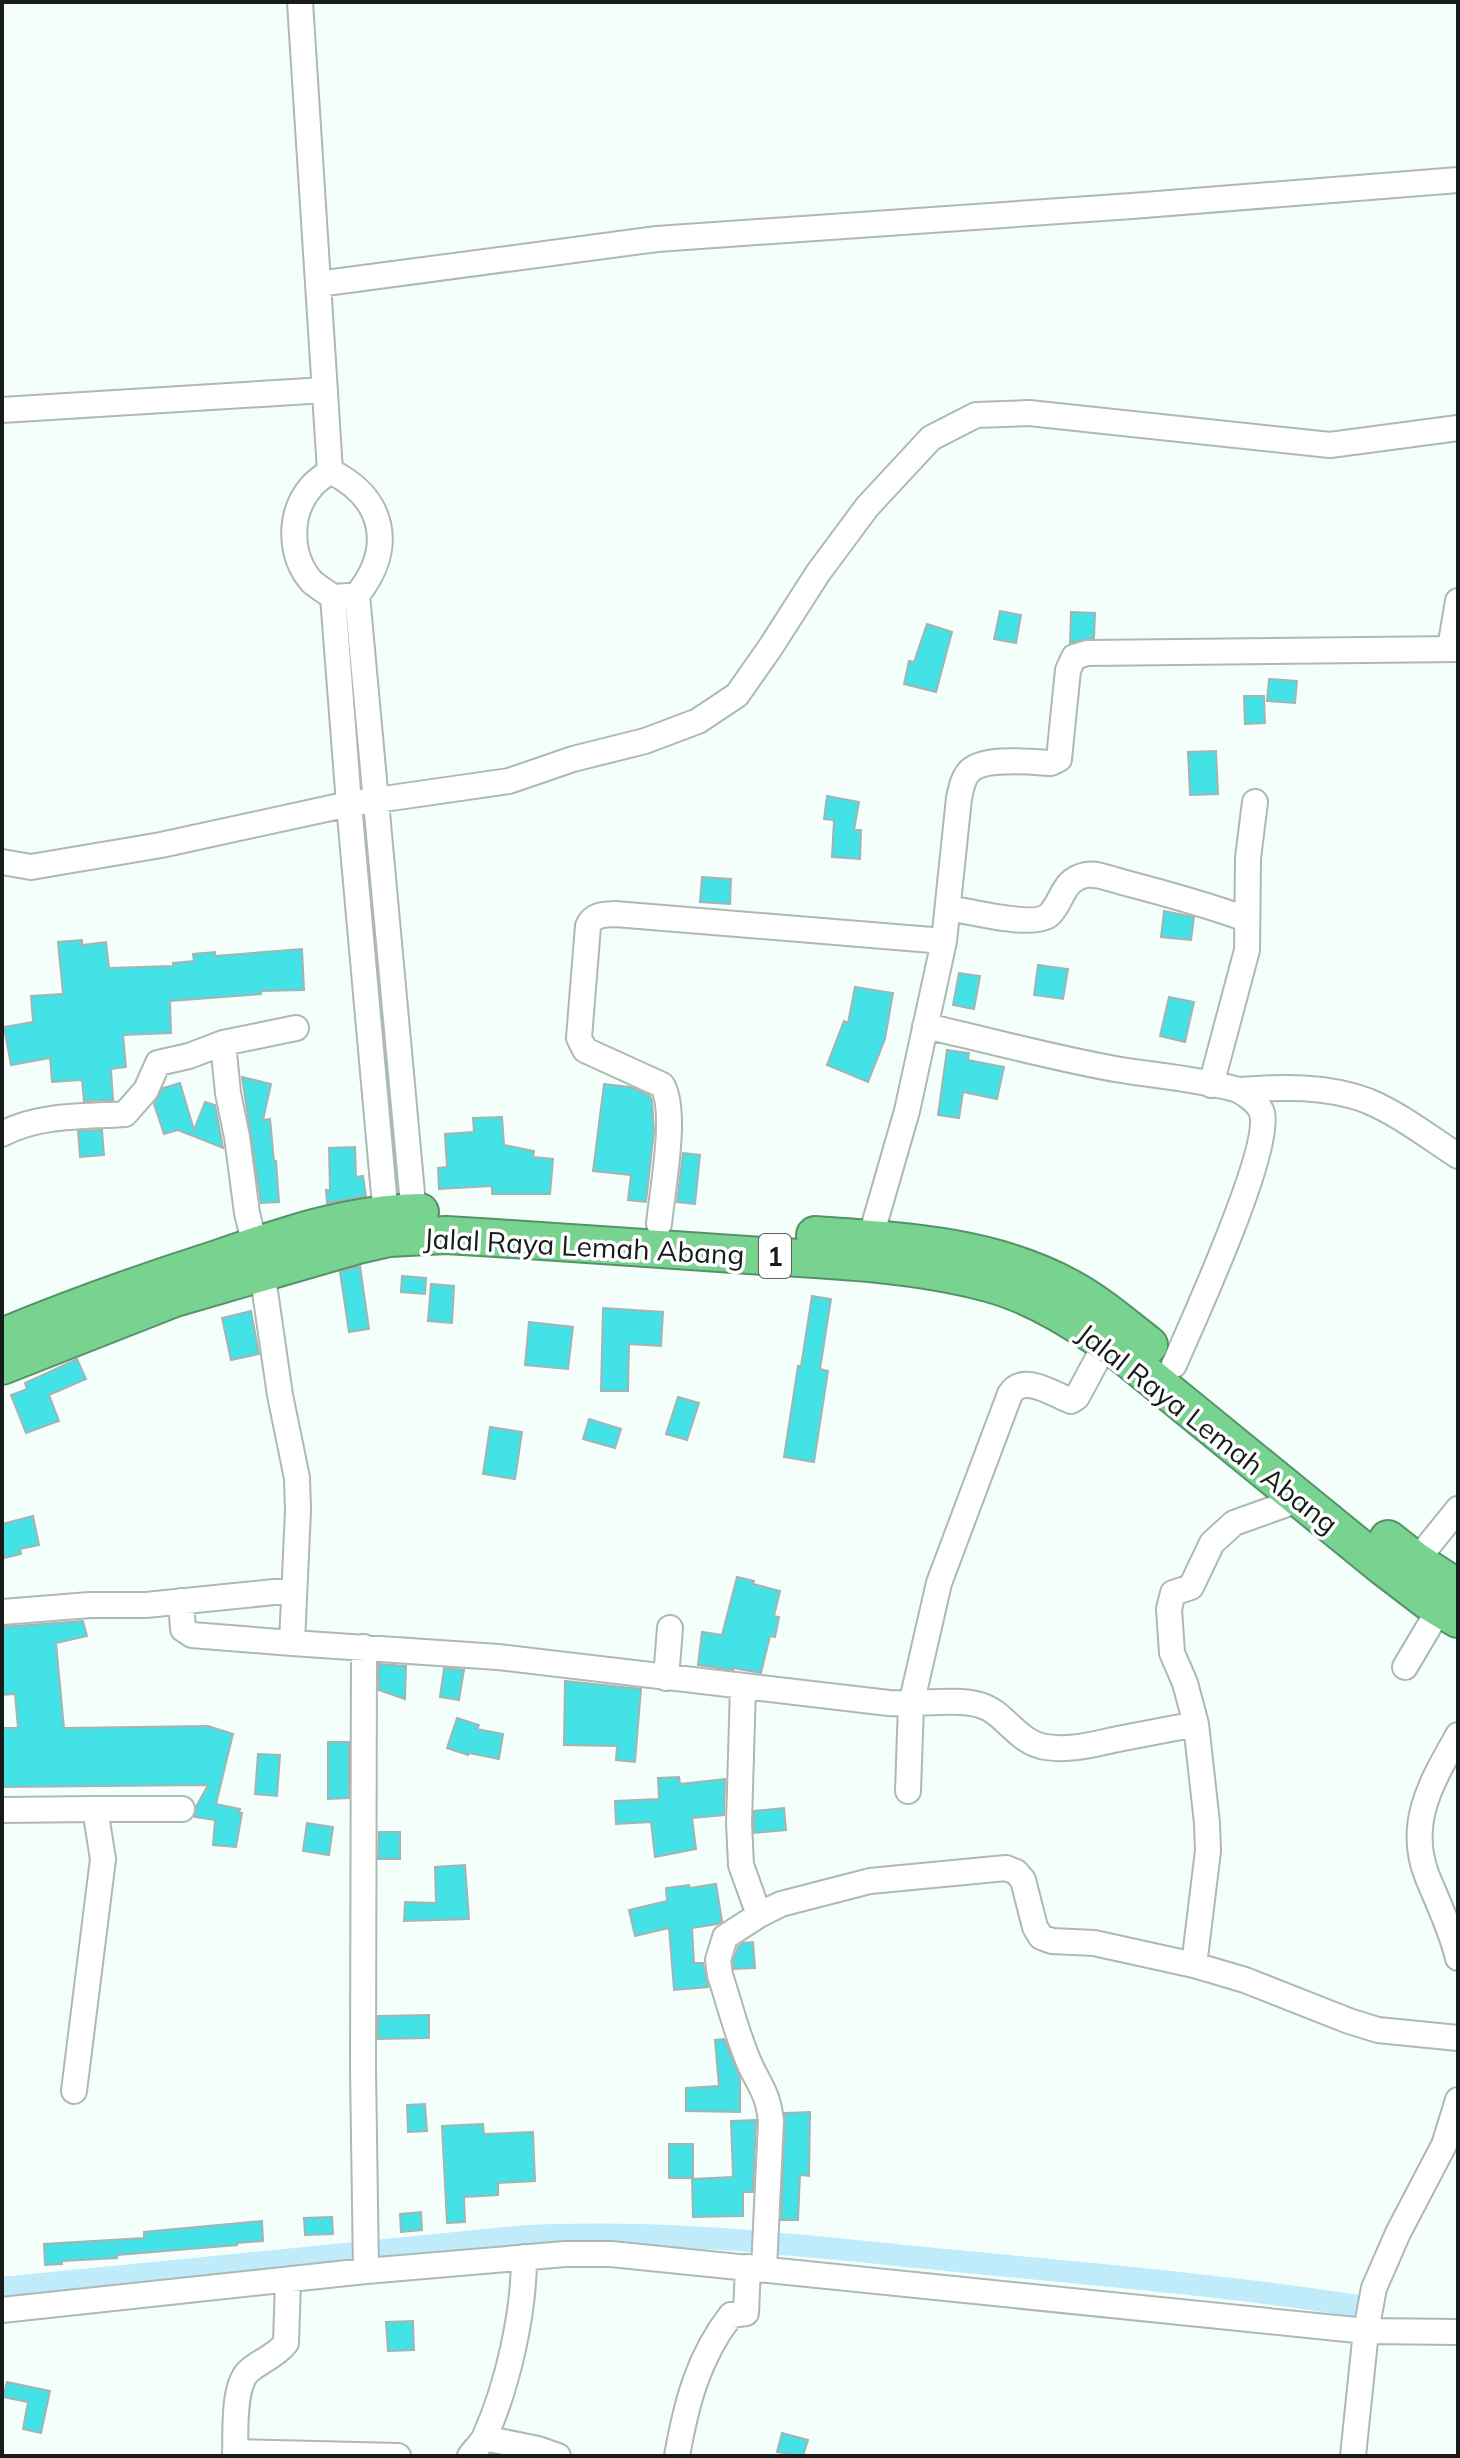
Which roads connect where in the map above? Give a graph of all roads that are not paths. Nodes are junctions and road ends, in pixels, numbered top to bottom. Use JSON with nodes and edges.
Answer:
{"nodes":[{"id":1,"x":300,"y":2,"type":"edge"},
{"id":2,"x":1458,"y":180,"type":"edge"},
{"id":3,"x":318,"y":284,"type":"junction"},
{"id":4,"x":325,"y":390,"type":"junction"},
{"id":5,"x":2,"y":410,"type":"edge"},
{"id":6,"x":1458,"y":428,"type":"edge"},
{"id":7,"x":330,"y":471,"type":"junction"},
{"id":8,"x":357,"y":595,"type":"junction"},
{"id":9,"x":333,"y":597,"type":"junction"},
{"id":10,"x":1458,"y":601,"type":"edge"},
{"id":11,"x":1454,"y":648,"type":"edge"},
{"id":12,"x":375,"y":801,"type":"junction"},
{"id":13,"x":1255,"y":802,"type":"dead end"},
{"id":14,"x":349,"y":804,"type":"junction"},
{"id":15,"x":2,"y":862,"type":"edge"},
{"id":16,"x":948,"y":908,"type":"junction"},
{"id":17,"x":1246,"y":919,"type":"junction"},
{"id":18,"x":944,"y":941,"type":"junction"},
{"id":19,"x":925,"y":1026,"type":"junction"},
{"id":20,"x":296,"y":1028,"type":"dead end"},
{"id":21,"x":223,"y":1043,"type":"junction"},
{"id":22,"x":1211,"y":1085,"type":"junction"},
{"id":23,"x":1239,"y":1090,"type":"junction"},
{"id":24,"x":2,"y":1134,"type":"edge"},
{"id":25,"x":1458,"y":1156,"type":"edge"},
{"id":26,"x":659,"y":1224,"type":"junction"},
{"id":27,"x":401,"y":1225,"type":"junction"},
{"id":28,"x":870,"y":1239,"type":"junction"},
{"id":29,"x":259,"y":1259,"type":"junction"},
{"id":30,"x":2,"y":1337,"type":"edge"},
{"id":31,"x":1106,"y":1343,"type":"junction"},
{"id":32,"x":1174,"y":1365,"type":"junction"},
{"id":33,"x":2,"y":1366,"type":"edge"},
{"id":34,"x":1301,"y":1499,"type":"junction"},
{"id":35,"x":1458,"y":1509,"type":"edge"},
{"id":36,"x":1416,"y":1561,"type":"junction"},
{"id":37,"x":294,"y":1590,"type":"junction"},
{"id":38,"x":181,"y":1601,"type":"junction"},
{"id":39,"x":1452,"y":1605,"type":"edge"},
{"id":40,"x":2,"y":1612,"type":"edge"},
{"id":41,"x":670,"y":1628,"type":"dead end"},
{"id":42,"x":292,"y":1643,"type":"junction"},
{"id":43,"x":364,"y":1647,"type":"junction"},
{"id":44,"x":1405,"y":1667,"type":"dead end"},
{"id":45,"x":666,"y":1678,"type":"junction"},
{"id":46,"x":743,"y":1687,"type":"junction"},
{"id":47,"x":911,"y":1705,"type":"junction"},
{"id":48,"x":1196,"y":1724,"type":"junction"},
{"id":49,"x":1458,"y":1735,"type":"edge"},
{"id":50,"x":908,"y":1791,"type":"dead end"},
{"id":51,"x":95,"y":1809,"type":"junction"},
{"id":52,"x":182,"y":1809,"type":"dead end"},
{"id":53,"x":2,"y":1810,"type":"edge"},
{"id":54,"x":759,"y":1915,"type":"junction"},
{"id":55,"x":1458,"y":1958,"type":"edge"},
{"id":56,"x":1194,"y":1965,"type":"junction"},
{"id":57,"x":1458,"y":2038,"type":"edge"},
{"id":58,"x":74,"y":2091,"type":"dead end"},
{"id":59,"x":1458,"y":2100,"type":"edge"},
{"id":60,"x":524,"y":2257,"type":"junction"},
{"id":61,"x":759,"y":2263,"type":"junction"},
{"id":62,"x":366,"y":2266,"type":"junction"},
{"id":63,"x":288,"y":2280,"type":"junction"},
{"id":64,"x":2,"y":2310,"type":"edge"},
{"id":65,"x":1366,"y":2331,"type":"junction"},
{"id":66,"x":1458,"y":2332,"type":"edge"},
{"id":67,"x":477,"y":2447,"type":"edge"},
{"id":68,"x":235,"y":2454,"type":"edge"},
{"id":69,"x":398,"y":2456,"type":"edge"},
{"id":70,"x":558,"y":2456,"type":"edge"},
{"id":71,"x":677,"y":2456,"type":"edge"},
{"id":72,"x":1353,"y":2456,"type":"edge"}],
"edges":[{"from":1,"to":3,"type":"street"},
{"from":2,"to":3,"type":"street"},
{"from":3,"to":4,"type":"street"},
{"from":4,"to":5,"type":"street"},
{"from":4,"to":7,"type":"street"},
{"from":6,"to":12,"type":"street"},
{"from":7,"to":8,"type":"street"},
{"from":7,"to":9,"type":"street"},
{"from":8,"to":9,"type":"street"},
{"from":8,"to":12,"type":"street"},
{"from":9,"to":14,"type":"street"},
{"from":10,"to":11,"type":"street"},
{"from":11,"to":16,"type":"street"},
{"from":12,"to":14,"type":"street"},
{"from":12,"to":27,"type":"street"},
{"from":13,"to":17,"type":"street"},
{"from":14,"to":15,"type":"street"},
{"from":14,"to":27,"type":"street"},
{"from":16,"to":17,"type":"street"},
{"from":16,"to":18,"type":"street"},
{"from":17,"to":22,"type":"street"},
{"from":18,"to":19,"type":"street"},
{"from":18,"to":26,"type":"street"},
{"from":19,"to":22,"type":"street"},
{"from":19,"to":28,"type":"street"},
{"from":20,"to":21,"type":"street"},
{"from":21,"to":24,"type":"street"},
{"from":21,"to":29,"type":"street"},
{"from":22,"to":23,"type":"street"},
{"from":23,"to":25,"type":"street"},
{"from":23,"to":32,"type":"street"},
{"from":26,"to":27,"type":"highway","name":"Jalal Raya Lemah Abang","number":"1"},
{"from":26,"to":28,"type":"highway","name":"Jalal Raya Lemah Abang","number":"1"},
{"from":27,"to":29,"type":"highway","name":"Jalal Raya Lemah Abang","number":"1"},
{"from":27,"to":31,"type":"highway","name":"Jalal Raya Lemah Abang","number":"1"},
{"from":28,"to":32,"type":"highway","name":"Jalal Raya Lemah Abang","number":"1"},
{"from":29,"to":30,"type":"highway","name":"Jalal Raya Lemah Abang","number":"1"},
{"from":29,"to":33,"type":"highway","name":"Jalal Raya Lemah Abang","number":"1"},
{"from":29,"to":37,"type":"street"},
{"from":31,"to":34,"type":"highway","name":"Jalal Raya Lemah Abang","number":"1"},
{"from":31,"to":47,"type":"street"},
{"from":32,"to":36,"type":"highway","name":"Jalal Raya Lemah Abang","number":"1"},
{"from":34,"to":39,"type":"highway","name":"Jalal Raya Lemah Abang","number":"1"},
{"from":34,"to":48,"type":"street"},
{"from":35,"to":36,"type":"street"},
{"from":36,"to":39,"type":"highway","name":"Jalal Raya Lemah Abang","number":"1"},
{"from":37,"to":38,"type":"street"},
{"from":37,"to":42,"type":"street"},
{"from":38,"to":40,"type":"street"},
{"from":38,"to":42,"type":"street"},
{"from":39,"to":44,"type":"street"},
{"from":41,"to":45,"type":"street"},
{"from":42,"to":43,"type":"street"},
{"from":43,"to":45,"type":"street"},
{"from":43,"to":62,"type":"street"},
{"from":45,"to":46,"type":"street"},
{"from":46,"to":47,"type":"street"},
{"from":46,"to":54,"type":"street"},
{"from":47,"to":48,"type":"street"},
{"from":47,"to":50,"type":"street"},
{"from":48,"to":56,"type":"street"},
{"from":49,"to":55,"type":"street"},
{"from":51,"to":52,"type":"street"},
{"from":51,"to":53,"type":"street"},
{"from":51,"to":58,"type":"street"},
{"from":54,"to":56,"type":"street"},
{"from":54,"to":61,"type":"street"},
{"from":56,"to":57,"type":"street"},
{"from":59,"to":65,"type":"street"},
{"from":60,"to":61,"type":"street"},
{"from":60,"to":62,"type":"street"},
{"from":60,"to":67,"type":"street"},
{"from":61,"to":65,"type":"street"},
{"from":61,"to":71,"type":"street"},
{"from":62,"to":63,"type":"street"},
{"from":63,"to":64,"type":"street"},
{"from":63,"to":68,"type":"street"},
{"from":65,"to":66,"type":"street"},
{"from":65,"to":72,"type":"street"},
{"from":67,"to":70,"type":"street"},
{"from":68,"to":69,"type":"street"}]}
